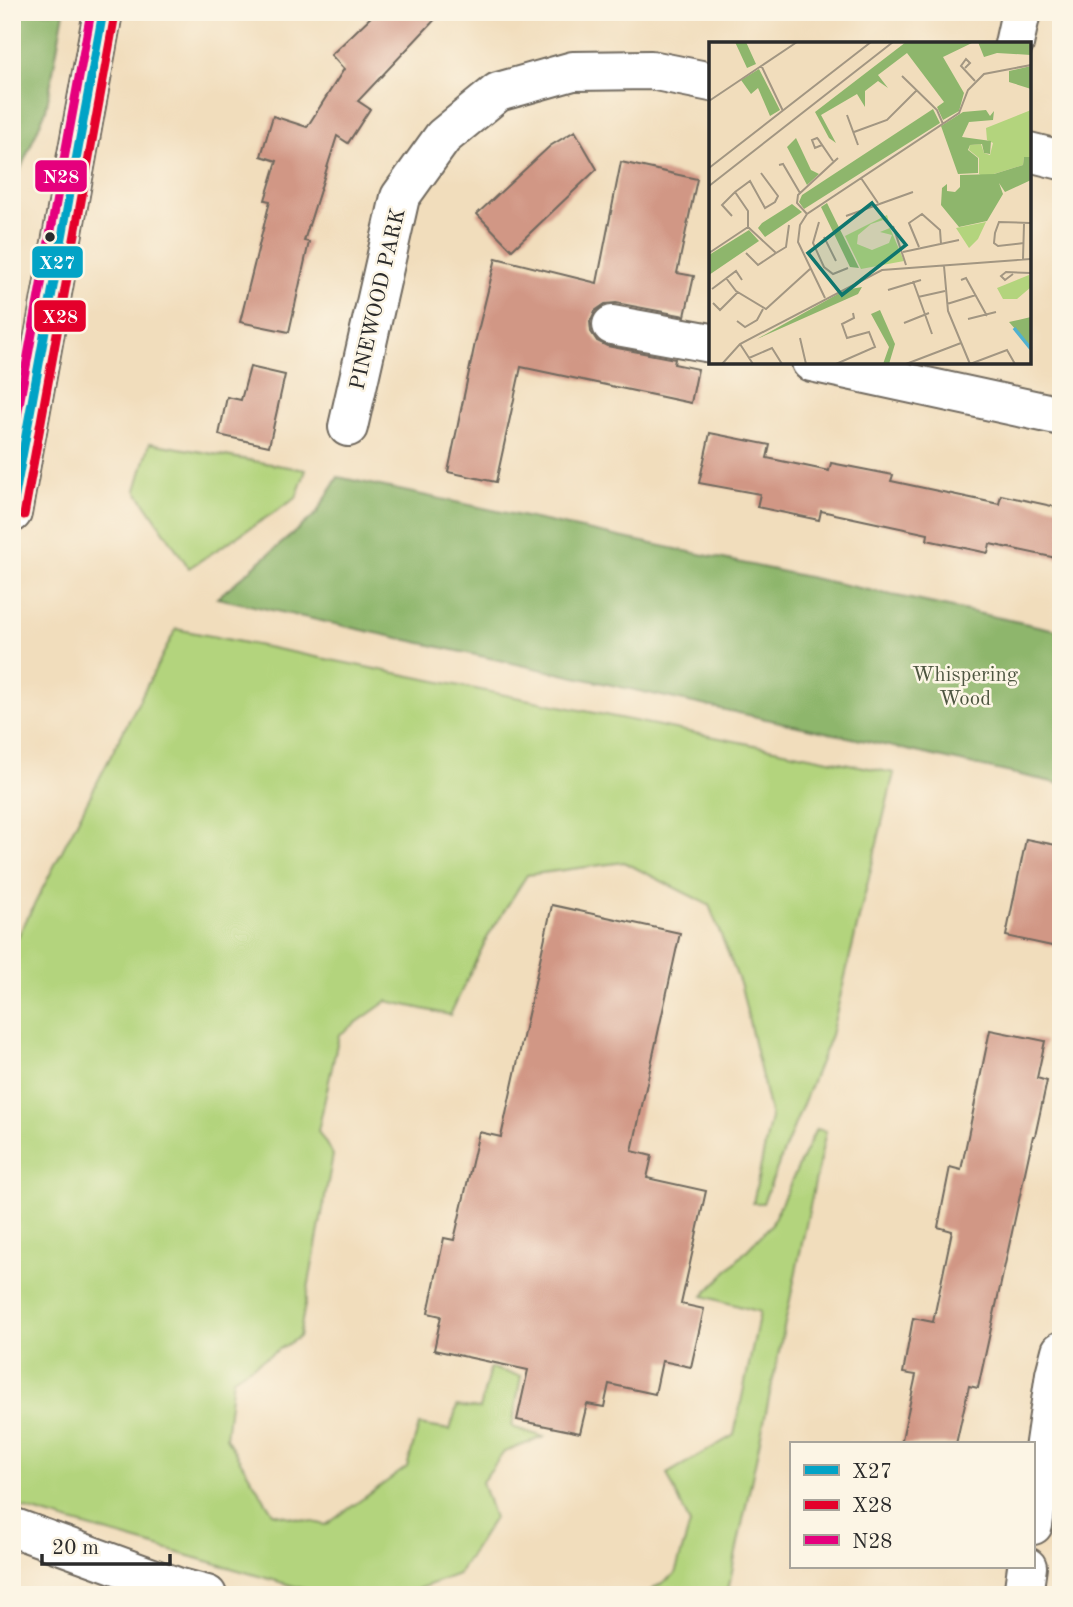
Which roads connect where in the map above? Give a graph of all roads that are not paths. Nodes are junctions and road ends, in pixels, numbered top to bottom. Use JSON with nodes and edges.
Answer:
{"nodes":[{"id":1,"x":103,"y":12,"type":"edge"},
{"id":2,"x":1021,"y":12,"type":"edge"},
{"id":3,"x":1014,"y":42,"type":"edge"},
{"id":4,"x":709,"y":82,"type":"edge"},
{"id":5,"x":1031,"y":152,"type":"edge"},
{"id":6,"x":1061,"y":160,"type":"edge"},
{"id":7,"x":612,"y":325,"type":"dead end"},
{"id":8,"x":709,"y":343,"type":"edge"},
{"id":9,"x":820,"y":364,"type":"edge"},
{"id":10,"x":1061,"y":416,"type":"edge"},
{"id":11,"x":348,"y":427,"type":"dead end"},
{"id":12,"x":12,"y":513,"type":"edge"},
{"id":13,"x":1061,"y":1351,"type":"edge"},
{"id":14,"x":1034,"y":1518,"type":"edge"},
{"id":15,"x":12,"y":1527,"type":"edge"},
{"id":16,"x":1027,"y":1568,"type":"edge"},
{"id":17,"x":207,"y":1595,"type":"edge"},
{"id":18,"x":1023,"y":1595,"type":"edge"}],
"edges":[{"from":1,"to":12,"type":"street"},
{"from":2,"to":3,"type":"street"},
{"from":4,"to":11,"type":"street","name":"PINEWOOD PARK"},
{"from":5,"to":6,"type":"street"},
{"from":7,"to":8,"type":"street"},
{"from":9,"to":10,"type":"street"},
{"from":13,"to":14,"type":"street"},
{"from":15,"to":17,"type":"street"},
{"from":16,"to":18,"type":"street"}]}
